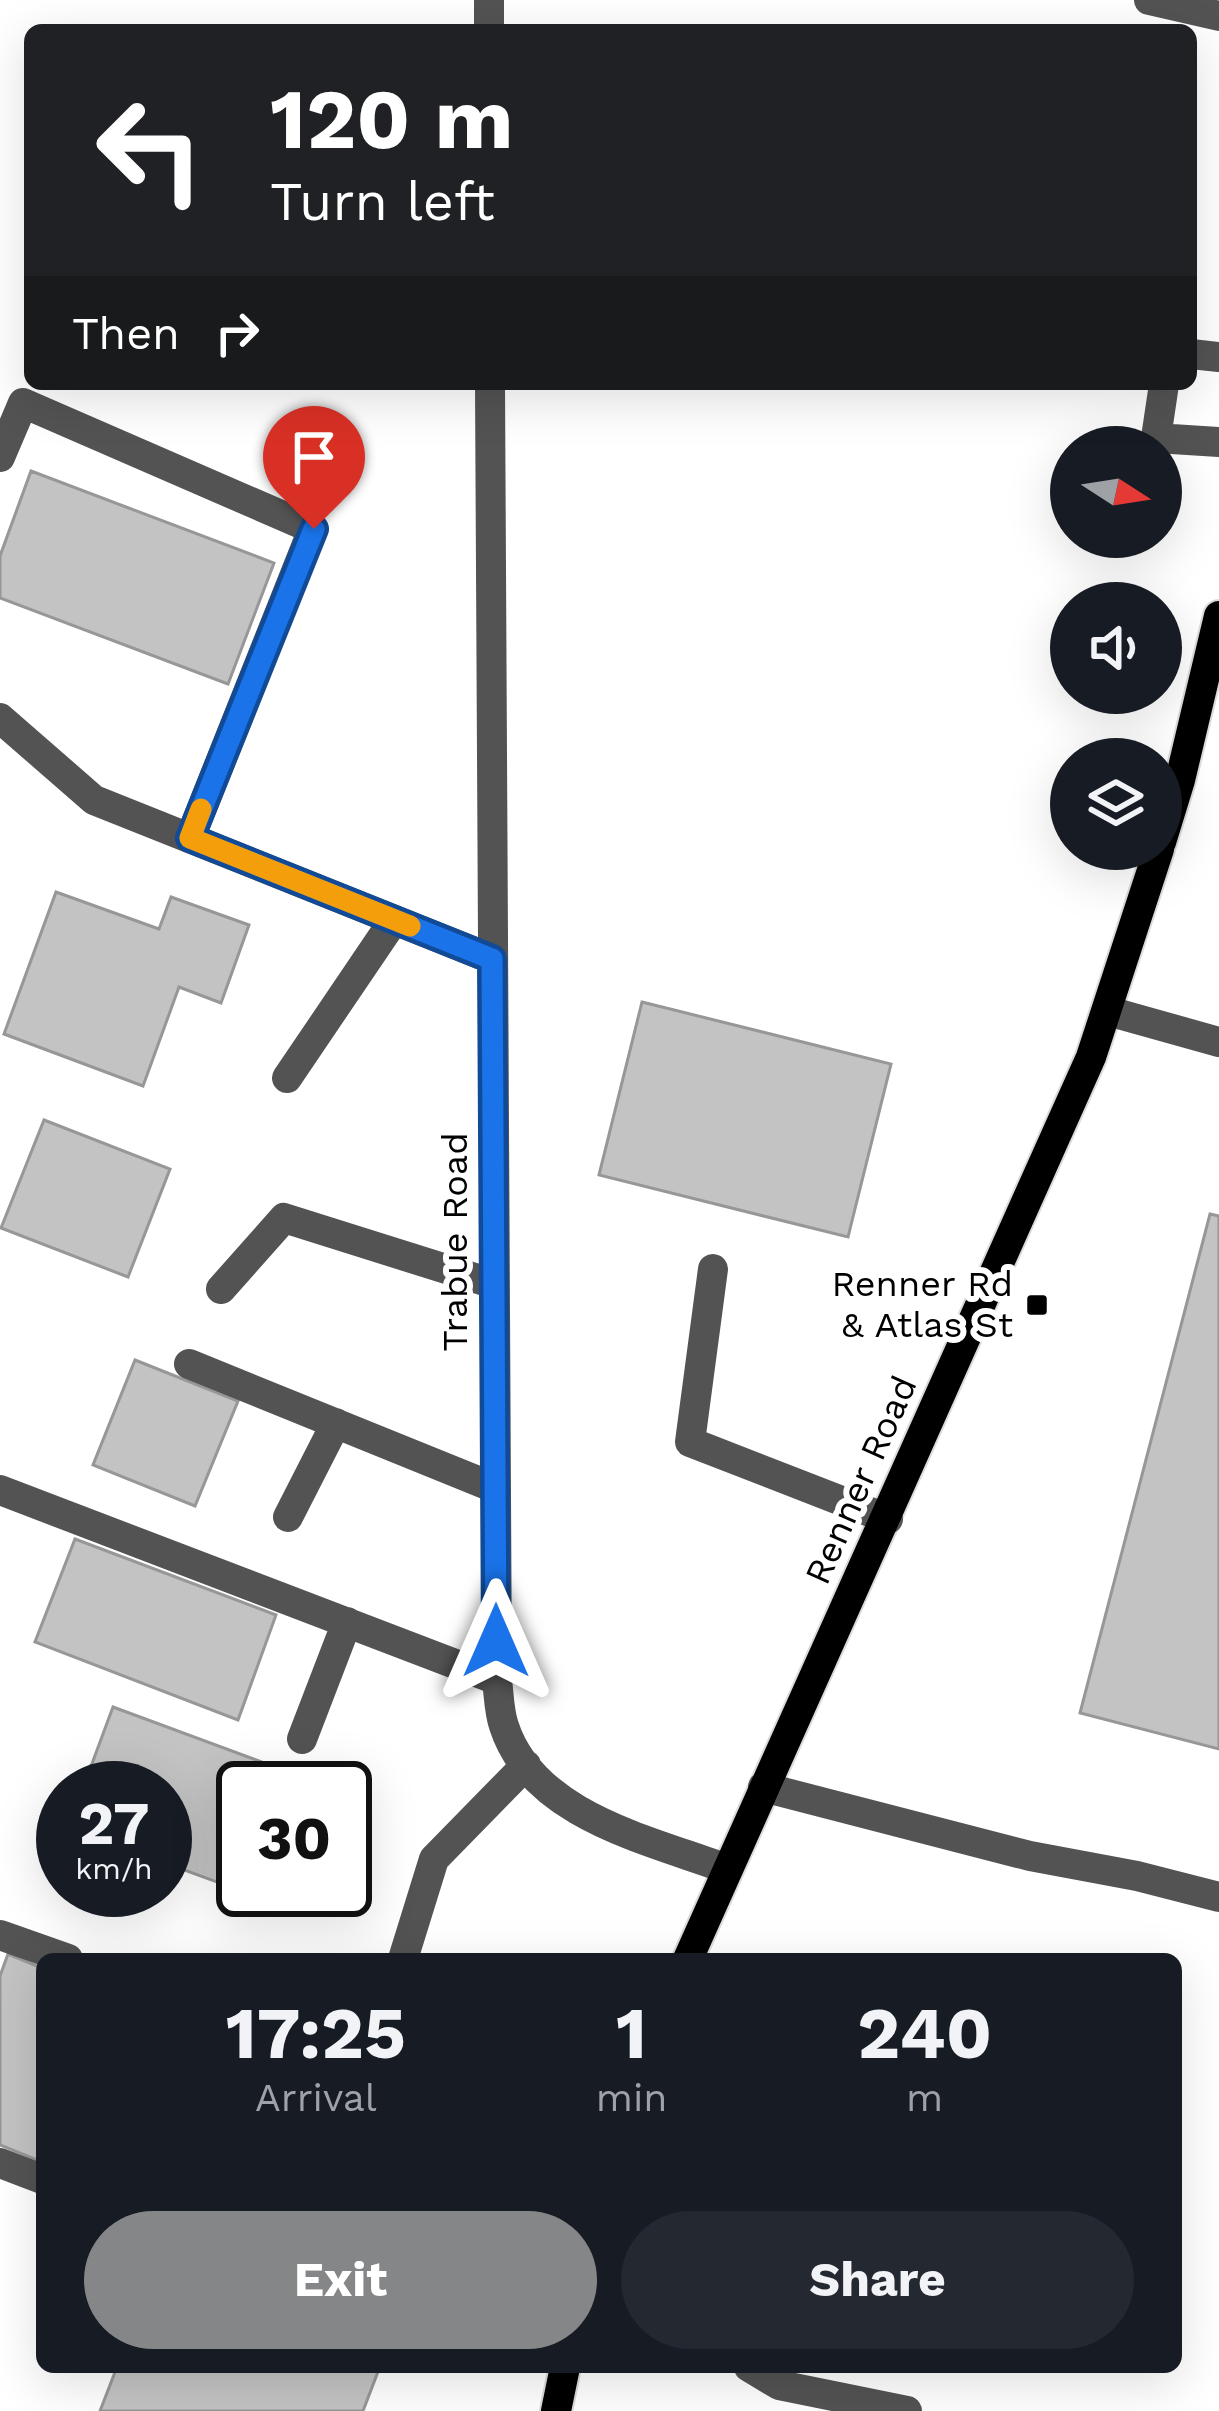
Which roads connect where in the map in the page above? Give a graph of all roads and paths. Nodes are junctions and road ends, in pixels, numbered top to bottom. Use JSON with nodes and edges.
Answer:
{"nodes":[{"id":1,"x":1149,"y":0,"type":"edge"},
{"id":2,"x":1219,"y":16,"type":"edge"},
{"id":3,"x":490,"y":390,"type":"edge"},
{"id":4,"x":1162,"y":390,"type":"edge"},
{"id":5,"x":1157,"y":426,"type":"edge"},
{"id":6,"x":1182,"y":442,"type":"edge"},
{"id":7,"x":1219,"y":442,"type":"edge"},
{"id":8,"x":0,"y":457,"type":"edge"},
{"id":9,"x":1219,"y":616,"type":"edge"},
{"id":10,"x":0,"y":718,"type":"edge"},
{"id":11,"x":1182,"y":772,"type":"edge"},
{"id":12,"x":190,"y":838,"type":"junction"},
{"id":13,"x":1152,"y":870,"type":"edge"},
{"id":14,"x":394,"y":920,"type":"junction"},
{"id":15,"x":492,"y":959,"type":"junction"},
{"id":16,"x":1108,"y":1011,"type":"junction"},
{"id":17,"x":1219,"y":1042,"type":"edge"},
{"id":18,"x":287,"y":1078,"type":"dead end"},
{"id":19,"x":713,"y":1269,"type":"dead end"},
{"id":20,"x":494,"y":1284,"type":"junction"},
{"id":21,"x":221,"y":1288,"type":"dead end"},
{"id":22,"x":189,"y":1364,"type":"dead end"},
{"id":23,"x":336,"y":1424,"type":"junction"},
{"id":24,"x":495,"y":1487,"type":"junction"},
{"id":25,"x":0,"y":1490,"type":"edge"},
{"id":26,"x":288,"y":1517,"type":"dead end"},
{"id":27,"x":888,"y":1519,"type":"junction"},
{"id":28,"x":347,"y":1622,"type":"junction"},
{"id":29,"x":496,"y":1680,"type":"junction"},
{"id":30,"x":302,"y":1739,"type":"dead end"},
{"id":31,"x":526,"y":1765,"type":"junction"},
{"id":32,"x":764,"y":1787,"type":"junction"},
{"id":33,"x":727,"y":1869,"type":"junction"},
{"id":34,"x":1219,"y":1897,"type":"edge"},
{"id":35,"x":0,"y":1935,"type":"edge"},
{"id":36,"x":51,"y":1953,"type":"edge"},
{"id":37,"x":405,"y":1953,"type":"edge"},
{"id":38,"x":691,"y":1953,"type":"edge"},
{"id":39,"x":0,"y":2163,"type":"edge"},
{"id":40,"x":36,"y":2177,"type":"edge"},
{"id":41,"x":564,"y":2373,"type":"edge"},
{"id":42,"x":754,"y":2373,"type":"edge"},
{"id":43,"x":777,"y":2398,"type":"edge"},
{"id":44,"x":556,"y":2411,"type":"edge"},
{"id":45,"x":908,"y":2411,"type":"edge"}],
"edges":[{"from":1,"to":2,"type":"street"},
{"from":3,"to":15,"type":"street","name":"Trabue Road"},
{"from":4,"to":5,"type":"street"},
{"from":6,"to":7,"type":"street"},
{"from":8,"to":12,"type":"street"},
{"from":9,"to":11,"type":"main road","name":"Renner Road"},
{"from":10,"to":12,"type":"street"},
{"from":12,"to":14,"type":"street"},
{"from":13,"to":16,"type":"main road","name":"Renner Road"},
{"from":14,"to":15,"type":"street"},
{"from":14,"to":18,"type":"street"},
{"from":15,"to":20,"type":"street","name":"Trabue Road"},
{"from":16,"to":17,"type":"street"},
{"from":16,"to":27,"type":"main road","name":"Renner Road"},
{"from":19,"to":27,"type":"street"},
{"from":20,"to":21,"type":"street"},
{"from":20,"to":24,"type":"street","name":"Trabue Road"},
{"from":22,"to":23,"type":"street"},
{"from":23,"to":24,"type":"street"},
{"from":23,"to":26,"type":"street"},
{"from":24,"to":29,"type":"street","name":"Trabue Road"},
{"from":25,"to":28,"type":"street"},
{"from":27,"to":32,"type":"main road","name":"Renner Road"},
{"from":28,"to":29,"type":"street"},
{"from":28,"to":30,"type":"street"},
{"from":29,"to":31,"type":"street","name":"Trabue Road"},
{"from":31,"to":33,"type":"street","name":"Trabue Road"},
{"from":31,"to":37,"type":"street"},
{"from":32,"to":33,"type":"main road","name":"Renner Road"},
{"from":32,"to":34,"type":"street"},
{"from":33,"to":38,"type":"main road"},
{"from":35,"to":36,"type":"street"},
{"from":39,"to":40,"type":"street"},
{"from":41,"to":44,"type":"main road"},
{"from":42,"to":43,"type":"street"},
{"from":43,"to":45,"type":"street"}]}
